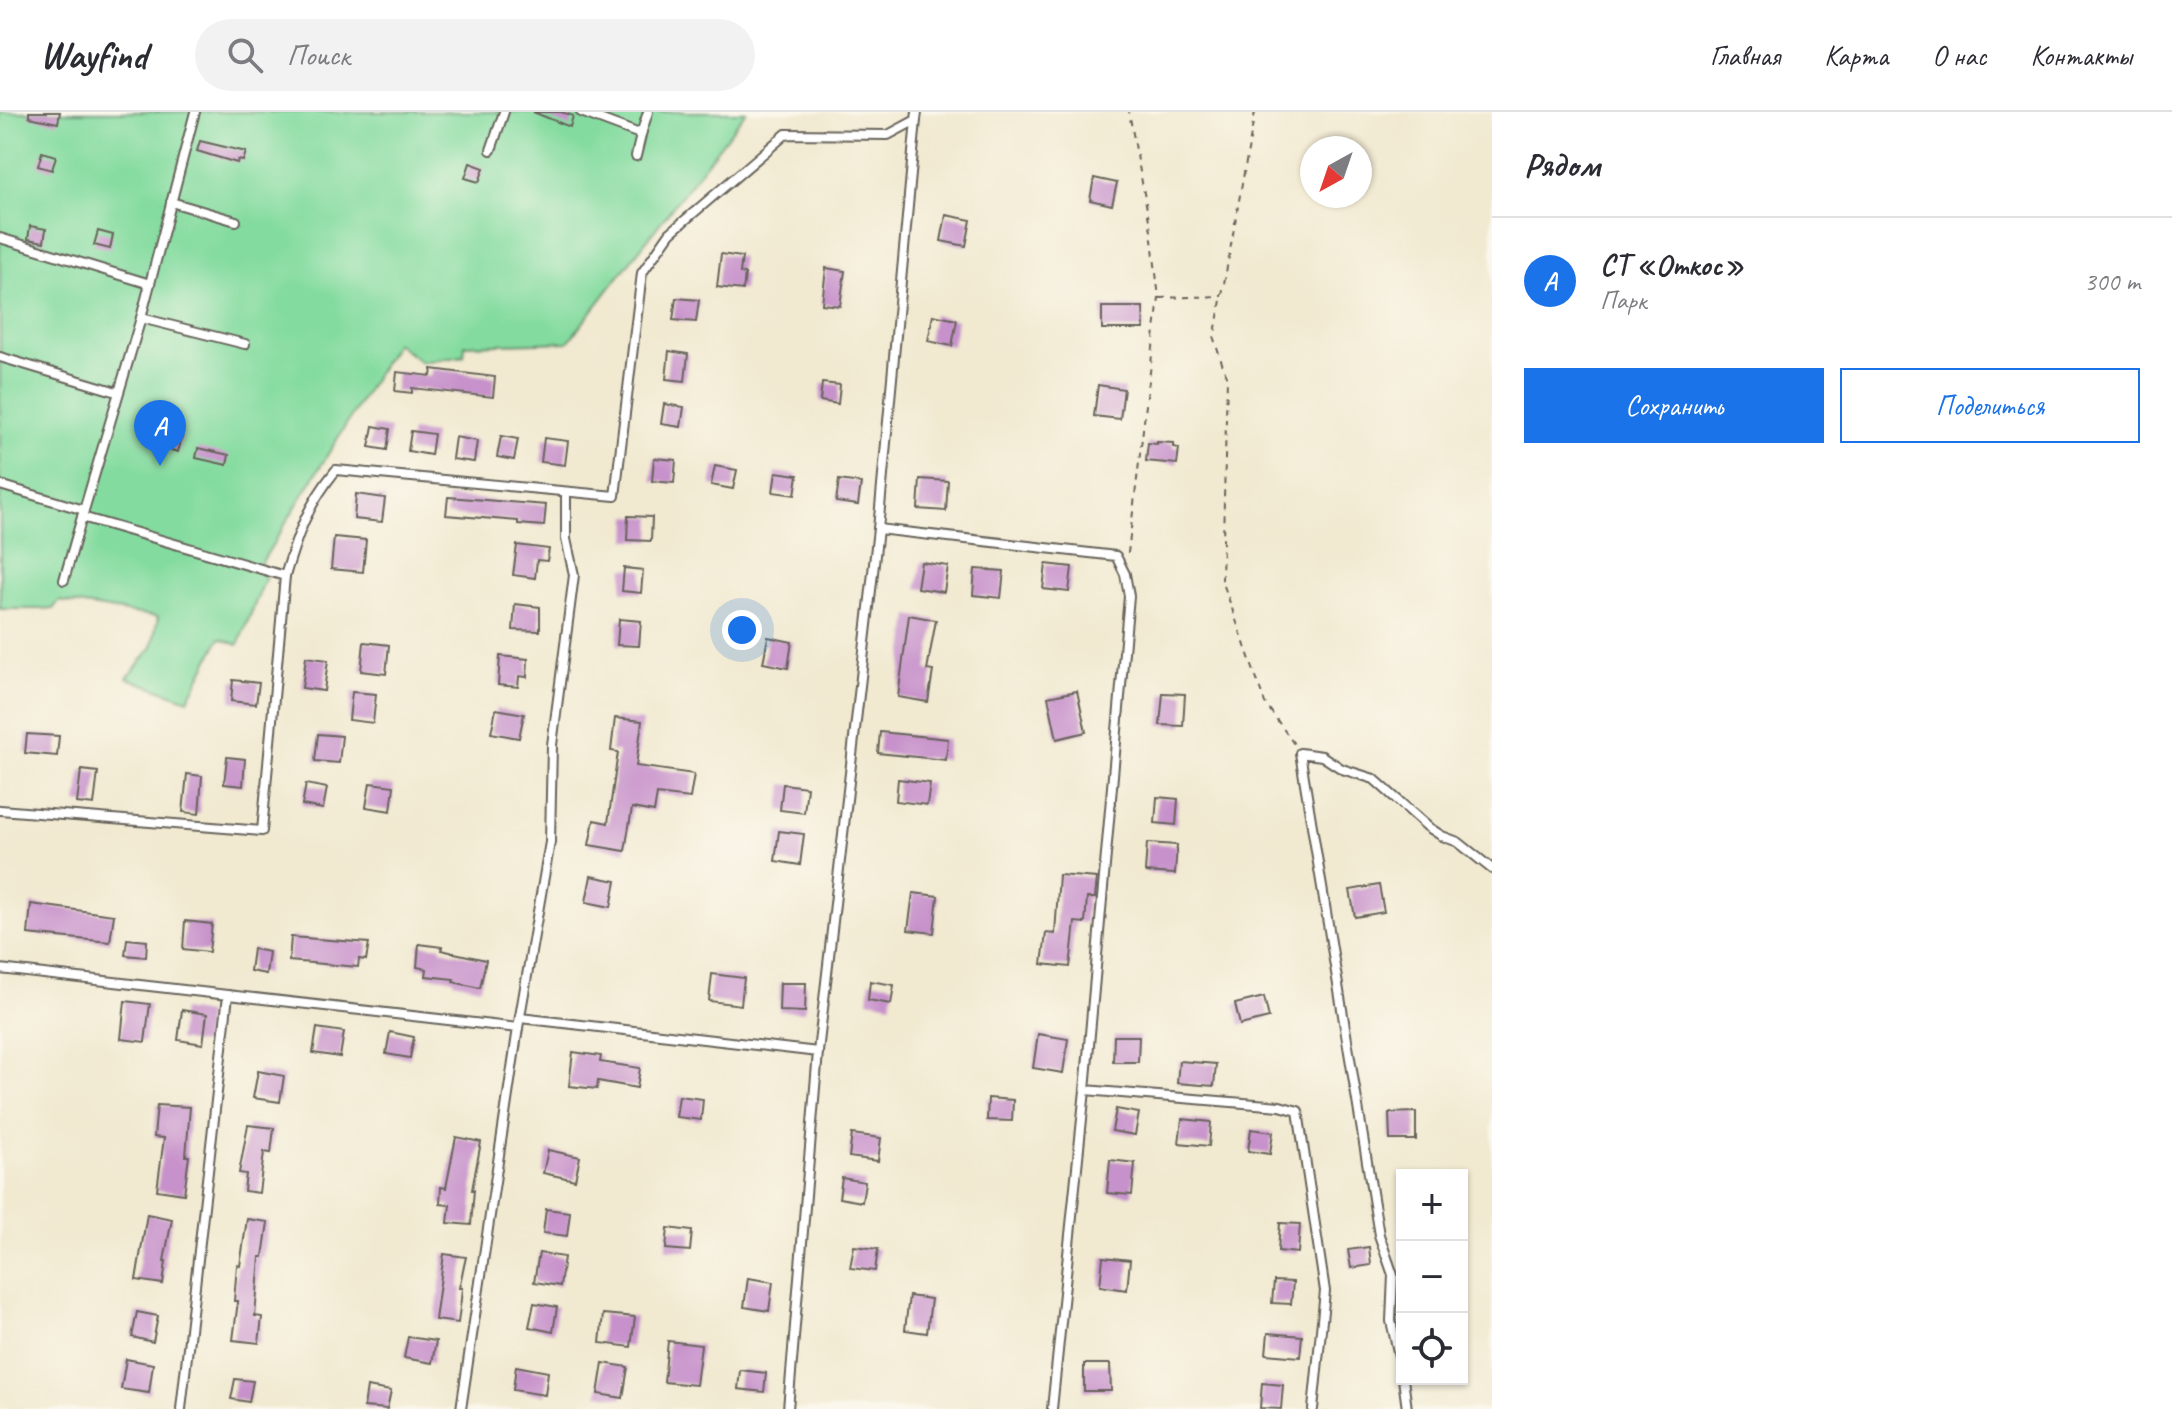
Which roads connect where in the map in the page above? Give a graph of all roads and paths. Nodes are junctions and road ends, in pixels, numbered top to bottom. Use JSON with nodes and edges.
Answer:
{"nodes":[{"id":1,"x":195,"y":112,"type":"edge"},
{"id":2,"x":504,"y":112,"type":"edge"},
{"id":3,"x":581,"y":112,"type":"edge"},
{"id":4,"x":648,"y":112,"type":"edge"},
{"id":5,"x":1129,"y":112,"type":"edge"},
{"id":6,"x":1255,"y":112,"type":"edge"},
{"id":7,"x":916,"y":116,"type":"edge"},
{"id":8,"x":642,"y":131,"type":"junction"},
{"id":9,"x":491,"y":150,"type":"dead end"},
{"id":10,"x":636,"y":156,"type":"dead end"},
{"id":11,"x":171,"y":202,"type":"junction"},
{"id":12,"x":236,"y":221,"type":"dead end"},
{"id":13,"x":0,"y":238,"type":"edge"},
{"id":14,"x":150,"y":284,"type":"junction"},
{"id":15,"x":1222,"y":296,"type":"junction"},
{"id":16,"x":1159,"y":298,"type":"junction"},
{"id":17,"x":141,"y":318,"type":"junction"},
{"id":18,"x":245,"y":344,"type":"dead end"},
{"id":19,"x":0,"y":357,"type":"edge"},
{"id":20,"x":117,"y":392,"type":"junction"},
{"id":21,"x":0,"y":485,"type":"edge"},
{"id":22,"x":566,"y":492,"type":"junction"},
{"id":23,"x":83,"y":513,"type":"junction"},
{"id":24,"x":878,"y":529,"type":"junction"},
{"id":25,"x":1125,"y":574,"type":"junction"},
{"id":26,"x":285,"y":576,"type":"junction"},
{"id":27,"x":64,"y":580,"type":"dead end"},
{"id":28,"x":1300,"y":753,"type":"junction"},
{"id":29,"x":0,"y":810,"type":"edge"},
{"id":30,"x":1492,"y":869,"type":"edge"},
{"id":31,"x":0,"y":969,"type":"edge"},
{"id":32,"x":228,"y":995,"type":"junction"},
{"id":33,"x":519,"y":1023,"type":"junction"},
{"id":34,"x":818,"y":1052,"type":"junction"},
{"id":35,"x":1085,"y":1090,"type":"junction"},
{"id":36,"x":1396,"y":1343,"type":"edge"},
{"id":37,"x":1404,"y":1385,"type":"edge"},
{"id":38,"x":181,"y":1409,"type":"edge"},
{"id":39,"x":461,"y":1409,"type":"edge"},
{"id":40,"x":788,"y":1409,"type":"edge"},
{"id":41,"x":1052,"y":1409,"type":"edge"},
{"id":42,"x":1313,"y":1409,"type":"edge"},
{"id":43,"x":1407,"y":1409,"type":"edge"}],
"edges":[{"from":1,"to":11,"type":"lane"},
{"from":2,"to":9,"type":"lane"},
{"from":3,"to":8,"type":"lane"},
{"from":4,"to":8,"type":"lane"},
{"from":5,"to":16,"type":"path"},
{"from":6,"to":15,"type":"path"},
{"from":7,"to":22,"type":"lane"},
{"from":7,"to":24,"type":"lane"},
{"from":8,"to":10,"type":"lane"},
{"from":11,"to":12,"type":"lane"},
{"from":11,"to":14,"type":"lane"},
{"from":13,"to":14,"type":"lane"},
{"from":14,"to":17,"type":"lane"},
{"from":15,"to":16,"type":"path"},
{"from":15,"to":28,"type":"path"},
{"from":16,"to":25,"type":"path"},
{"from":17,"to":18,"type":"lane"},
{"from":17,"to":20,"type":"lane"},
{"from":19,"to":20,"type":"lane"},
{"from":20,"to":23,"type":"lane"},
{"from":21,"to":23,"type":"lane"},
{"from":22,"to":26,"type":"lane"},
{"from":22,"to":33,"type":"lane"},
{"from":23,"to":26,"type":"lane"},
{"from":23,"to":27,"type":"lane"},
{"from":24,"to":25,"type":"lane"},
{"from":24,"to":34,"type":"lane"},
{"from":25,"to":35,"type":"lane"},
{"from":26,"to":29,"type":"lane"},
{"from":28,"to":30,"type":"lane"},
{"from":28,"to":36,"type":"lane"},
{"from":31,"to":32,"type":"lane"},
{"from":32,"to":33,"type":"lane"},
{"from":32,"to":38,"type":"lane"},
{"from":33,"to":34,"type":"lane"},
{"from":33,"to":39,"type":"lane"},
{"from":34,"to":40,"type":"lane"},
{"from":35,"to":41,"type":"lane"},
{"from":35,"to":42,"type":"lane"},
{"from":37,"to":43,"type":"lane"}]}
